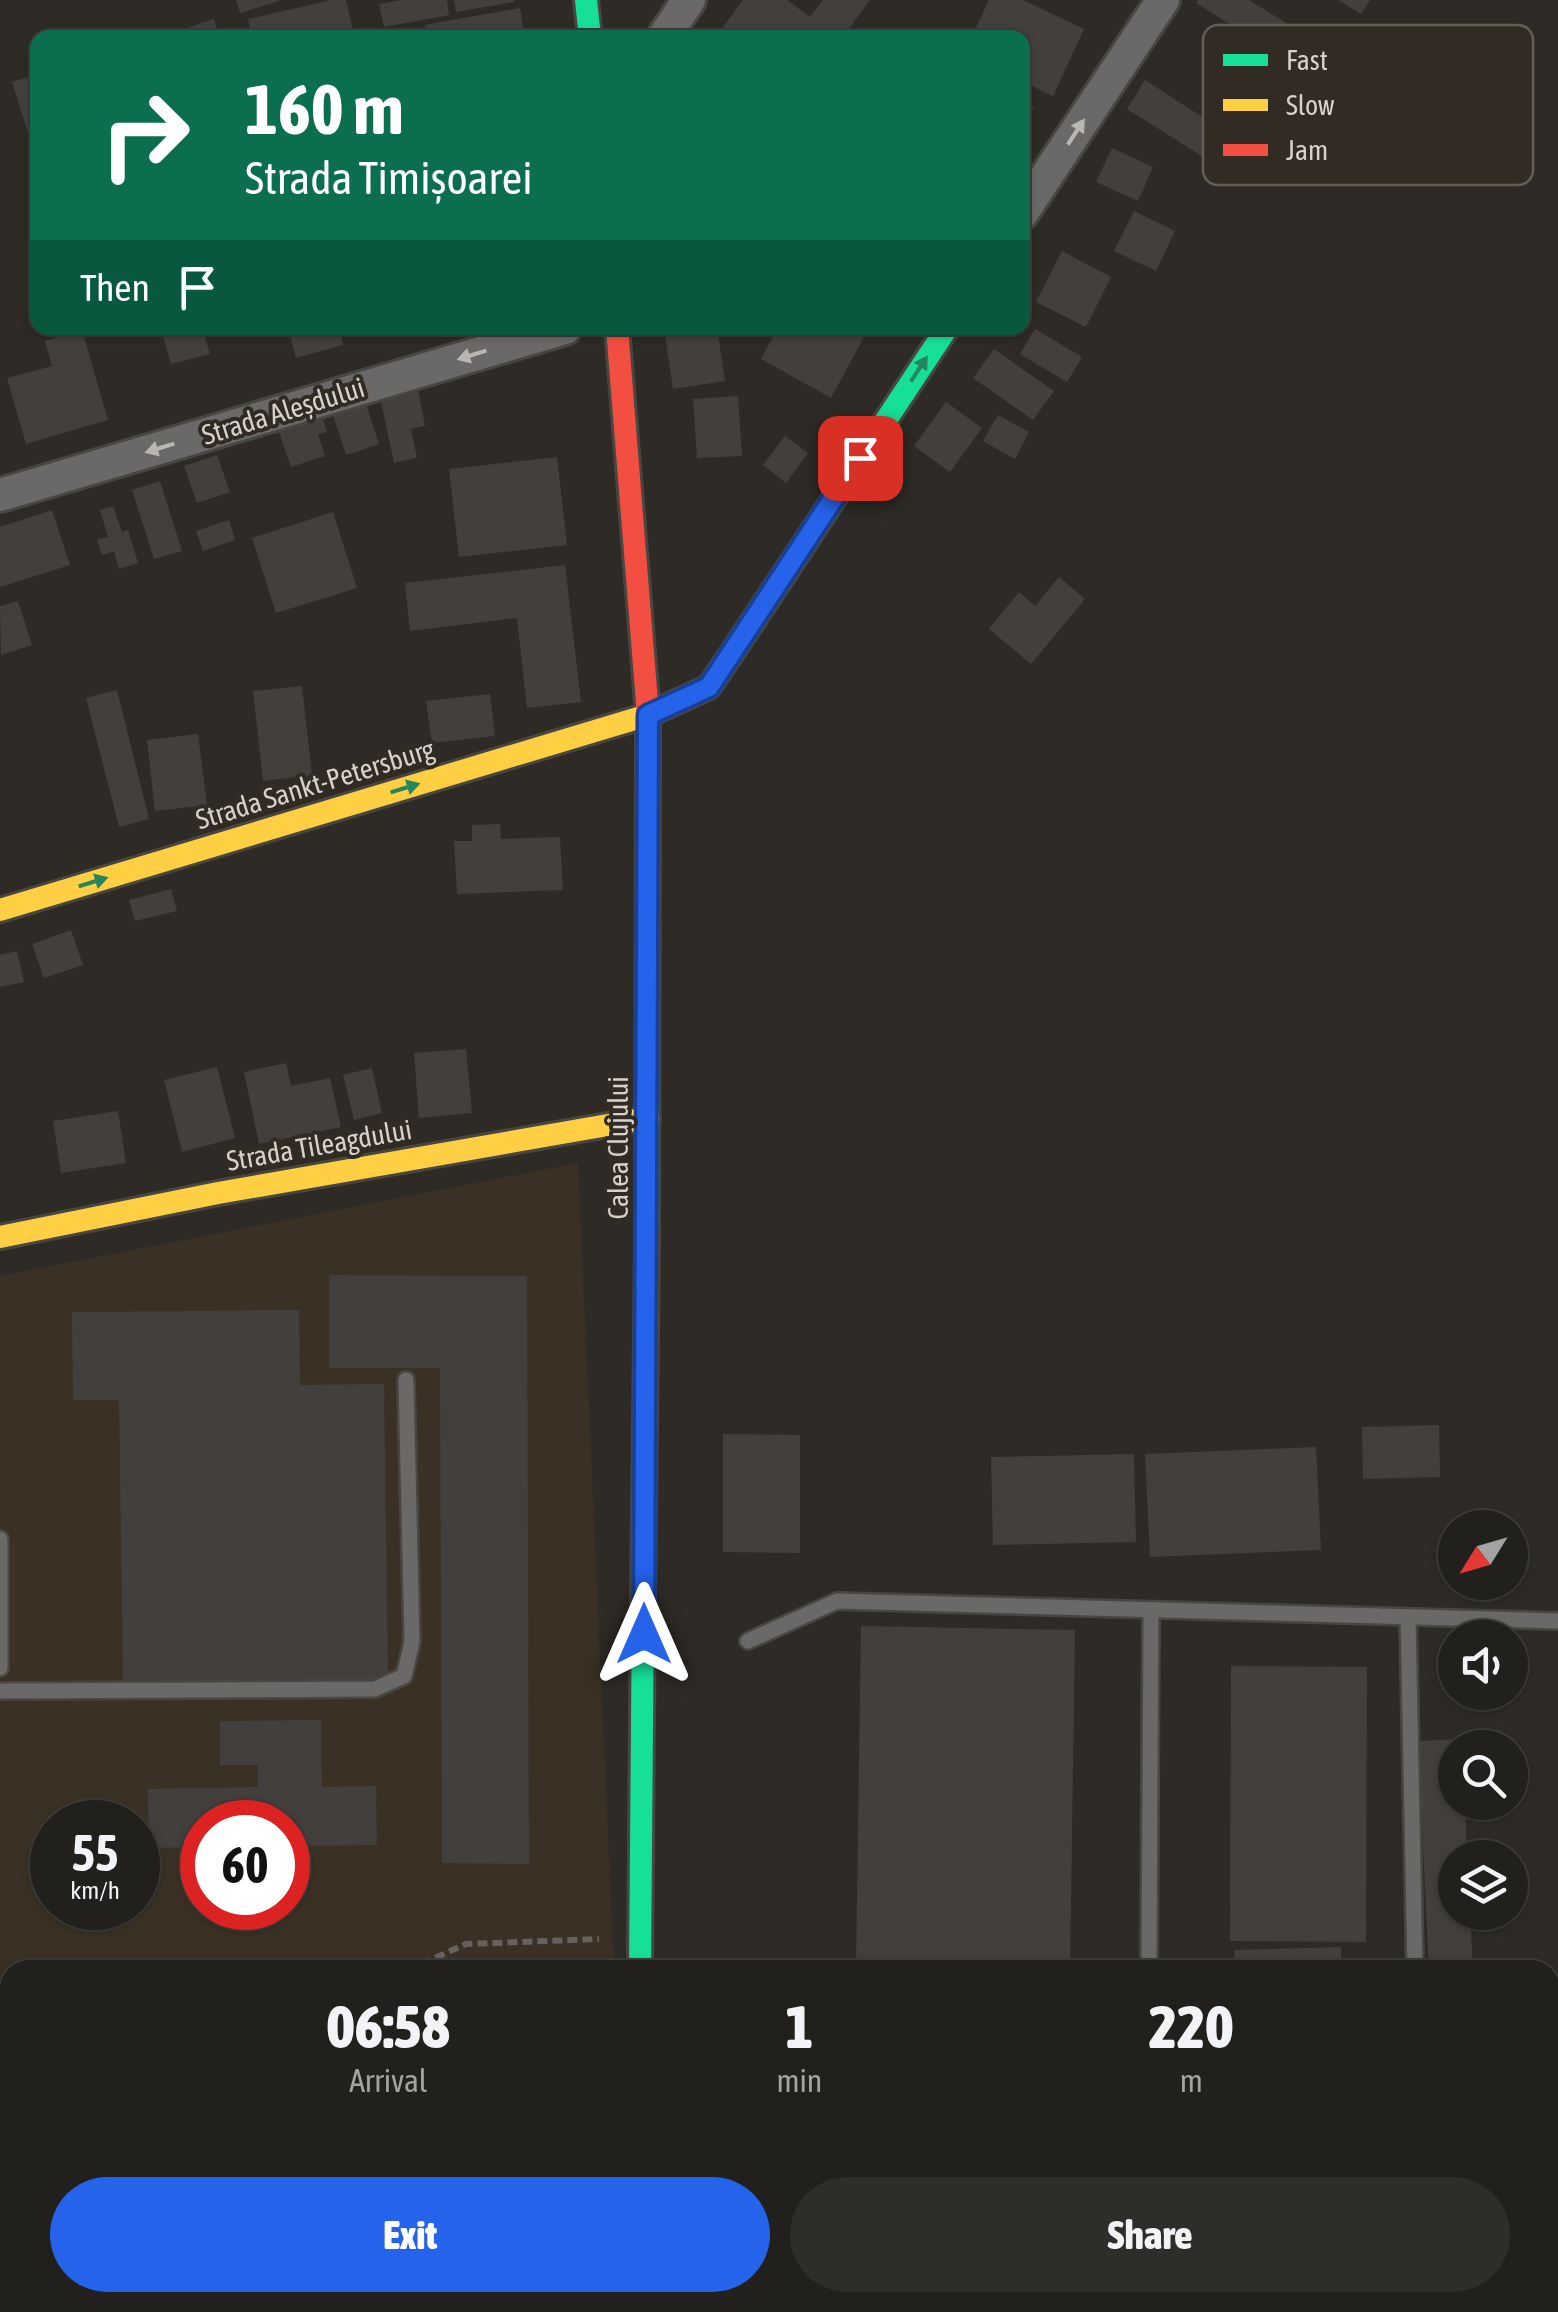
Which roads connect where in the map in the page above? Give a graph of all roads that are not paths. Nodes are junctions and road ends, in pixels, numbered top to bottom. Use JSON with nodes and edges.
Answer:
{"nodes":[{"id":1,"x":586,"y":0,"type":"edge"},
{"id":2,"x":690,"y":0,"type":"edge"},
{"id":3,"x":1163,"y":0,"type":"edge"},
{"id":4,"x":589,"y":30,"type":"edge"},
{"id":5,"x":669,"y":30,"type":"edge"},
{"id":6,"x":1030,"y":201,"type":"edge"},
{"id":7,"x":541,"y":335,"type":"edge"},
{"id":8,"x":619,"y":335,"type":"edge"},
{"id":9,"x":942,"y":335,"type":"edge"},
{"id":10,"x":0,"y":495,"type":"edge"},
{"id":11,"x":648,"y":715,"type":"junction"},
{"id":12,"x":0,"y":910,"type":"edge"},
{"id":13,"x":648,"y":1118,"type":"junction"},
{"id":14,"x":0,"y":1237,"type":"edge"},
{"id":15,"x":406,"y":1380,"type":"dead end"},
{"id":16,"x":0,"y":1539,"type":"edge"},
{"id":17,"x":0,"y":1562,"type":"edge"},
{"id":18,"x":1150,"y":1610,"type":"junction"},
{"id":19,"x":1408,"y":1617,"type":"junction"},
{"id":20,"x":1558,"y":1621,"type":"edge"},
{"id":21,"x":748,"y":1641,"type":"dead end"},
{"id":22,"x":0,"y":1668,"type":"edge"},
{"id":23,"x":0,"y":1692,"type":"edge"},
{"id":24,"x":640,"y":1960,"type":"edge"},
{"id":25,"x":1148,"y":1960,"type":"edge"},
{"id":26,"x":1415,"y":1960,"type":"edge"}],
"edges":[{"from":1,"to":4,"type":"street"},
{"from":2,"to":5,"type":"street"},
{"from":6,"to":3,"type":"street","one_way":true},
{"from":7,"to":10,"type":"street","name":"Strada Aleșdului","one_way":true},
{"from":8,"to":11,"type":"street","name":"Calea Clujului"},
{"from":11,"to":9,"type":"street","name":"Strada Sankt-Petersburg","one_way":true},
{"from":12,"to":11,"type":"street","name":"Strada Sankt-Petersburg","one_way":true},
{"from":11,"to":13,"type":"street","name":"Calea Clujului"},
{"from":13,"to":14,"type":"street","name":"Strada Tileagdului"},
{"from":13,"to":24,"type":"street","name":"Calea Clujului"},
{"from":15,"to":23,"type":"lane"},
{"from":16,"to":17,"type":"lane"},
{"from":17,"to":22,"type":"lane"},
{"from":18,"to":19,"type":"lane"},
{"from":18,"to":21,"type":"lane"},
{"from":18,"to":25,"type":"lane"},
{"from":19,"to":20,"type":"lane"},
{"from":19,"to":26,"type":"lane"}]}
